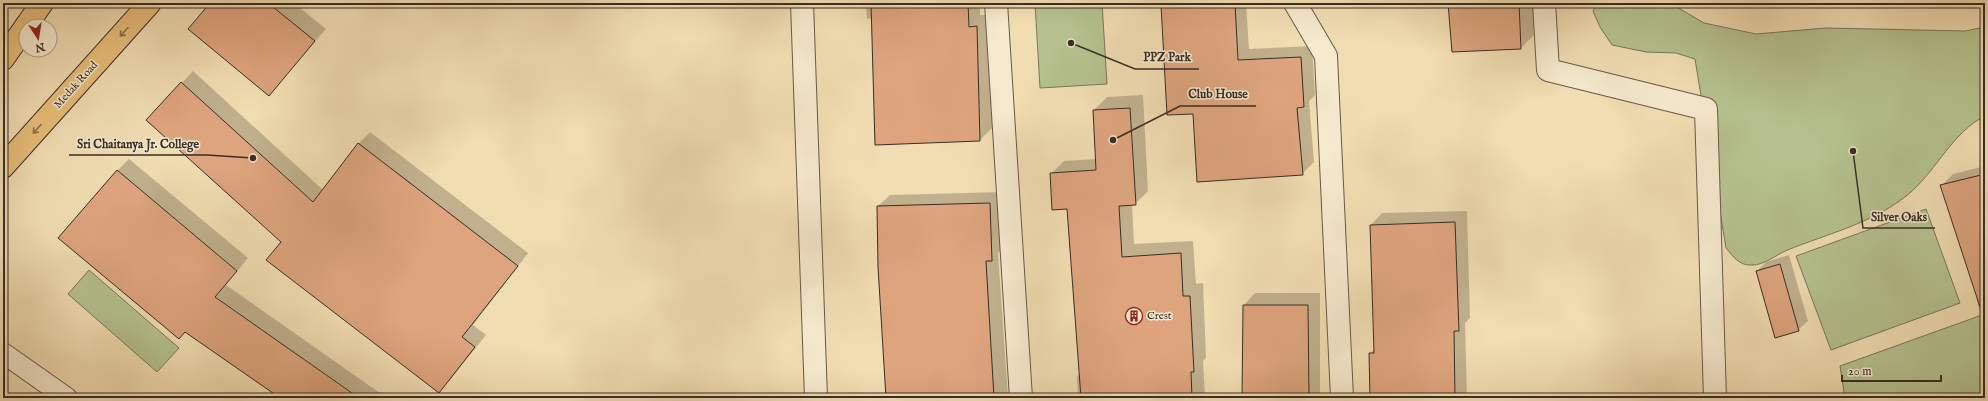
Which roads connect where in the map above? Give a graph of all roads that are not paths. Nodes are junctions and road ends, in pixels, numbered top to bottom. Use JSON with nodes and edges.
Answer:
{"nodes":[{"id":1,"x":42,"y":3,"type":"edge"},
{"id":2,"x":150,"y":3,"type":"edge"},
{"id":3,"x":802,"y":3,"type":"edge"},
{"id":4,"x":996,"y":3,"type":"edge"},
{"id":5,"x":1295,"y":3,"type":"edge"},
{"id":6,"x":1544,"y":3,"type":"edge"},
{"id":7,"x":32,"y":18,"type":"edge"},
{"id":8,"x":18,"y":37,"type":"edge"},
{"id":9,"x":3,"y":59,"type":"edge"},
{"id":10,"x":3,"y":168,"type":"edge"},
{"id":11,"x":3,"y":353,"type":"edge"},
{"id":12,"x":67,"y":398,"type":"edge"},
{"id":13,"x":816,"y":398,"type":"edge"},
{"id":14,"x":1021,"y":398,"type":"edge"},
{"id":15,"x":1342,"y":398,"type":"edge"},
{"id":16,"x":1715,"y":398,"type":"edge"}],
"edges":[{"from":1,"to":7,"type":"main road"},
{"from":2,"to":10,"type":"main road","name":"Medak Road","one_way":true},
{"from":3,"to":13,"type":"street"},
{"from":4,"to":14,"type":"street"},
{"from":5,"to":15,"type":"street"},
{"from":6,"to":16,"type":"street"},
{"from":8,"to":9,"type":"main road"},
{"from":11,"to":12,"type":"lane"}]}
